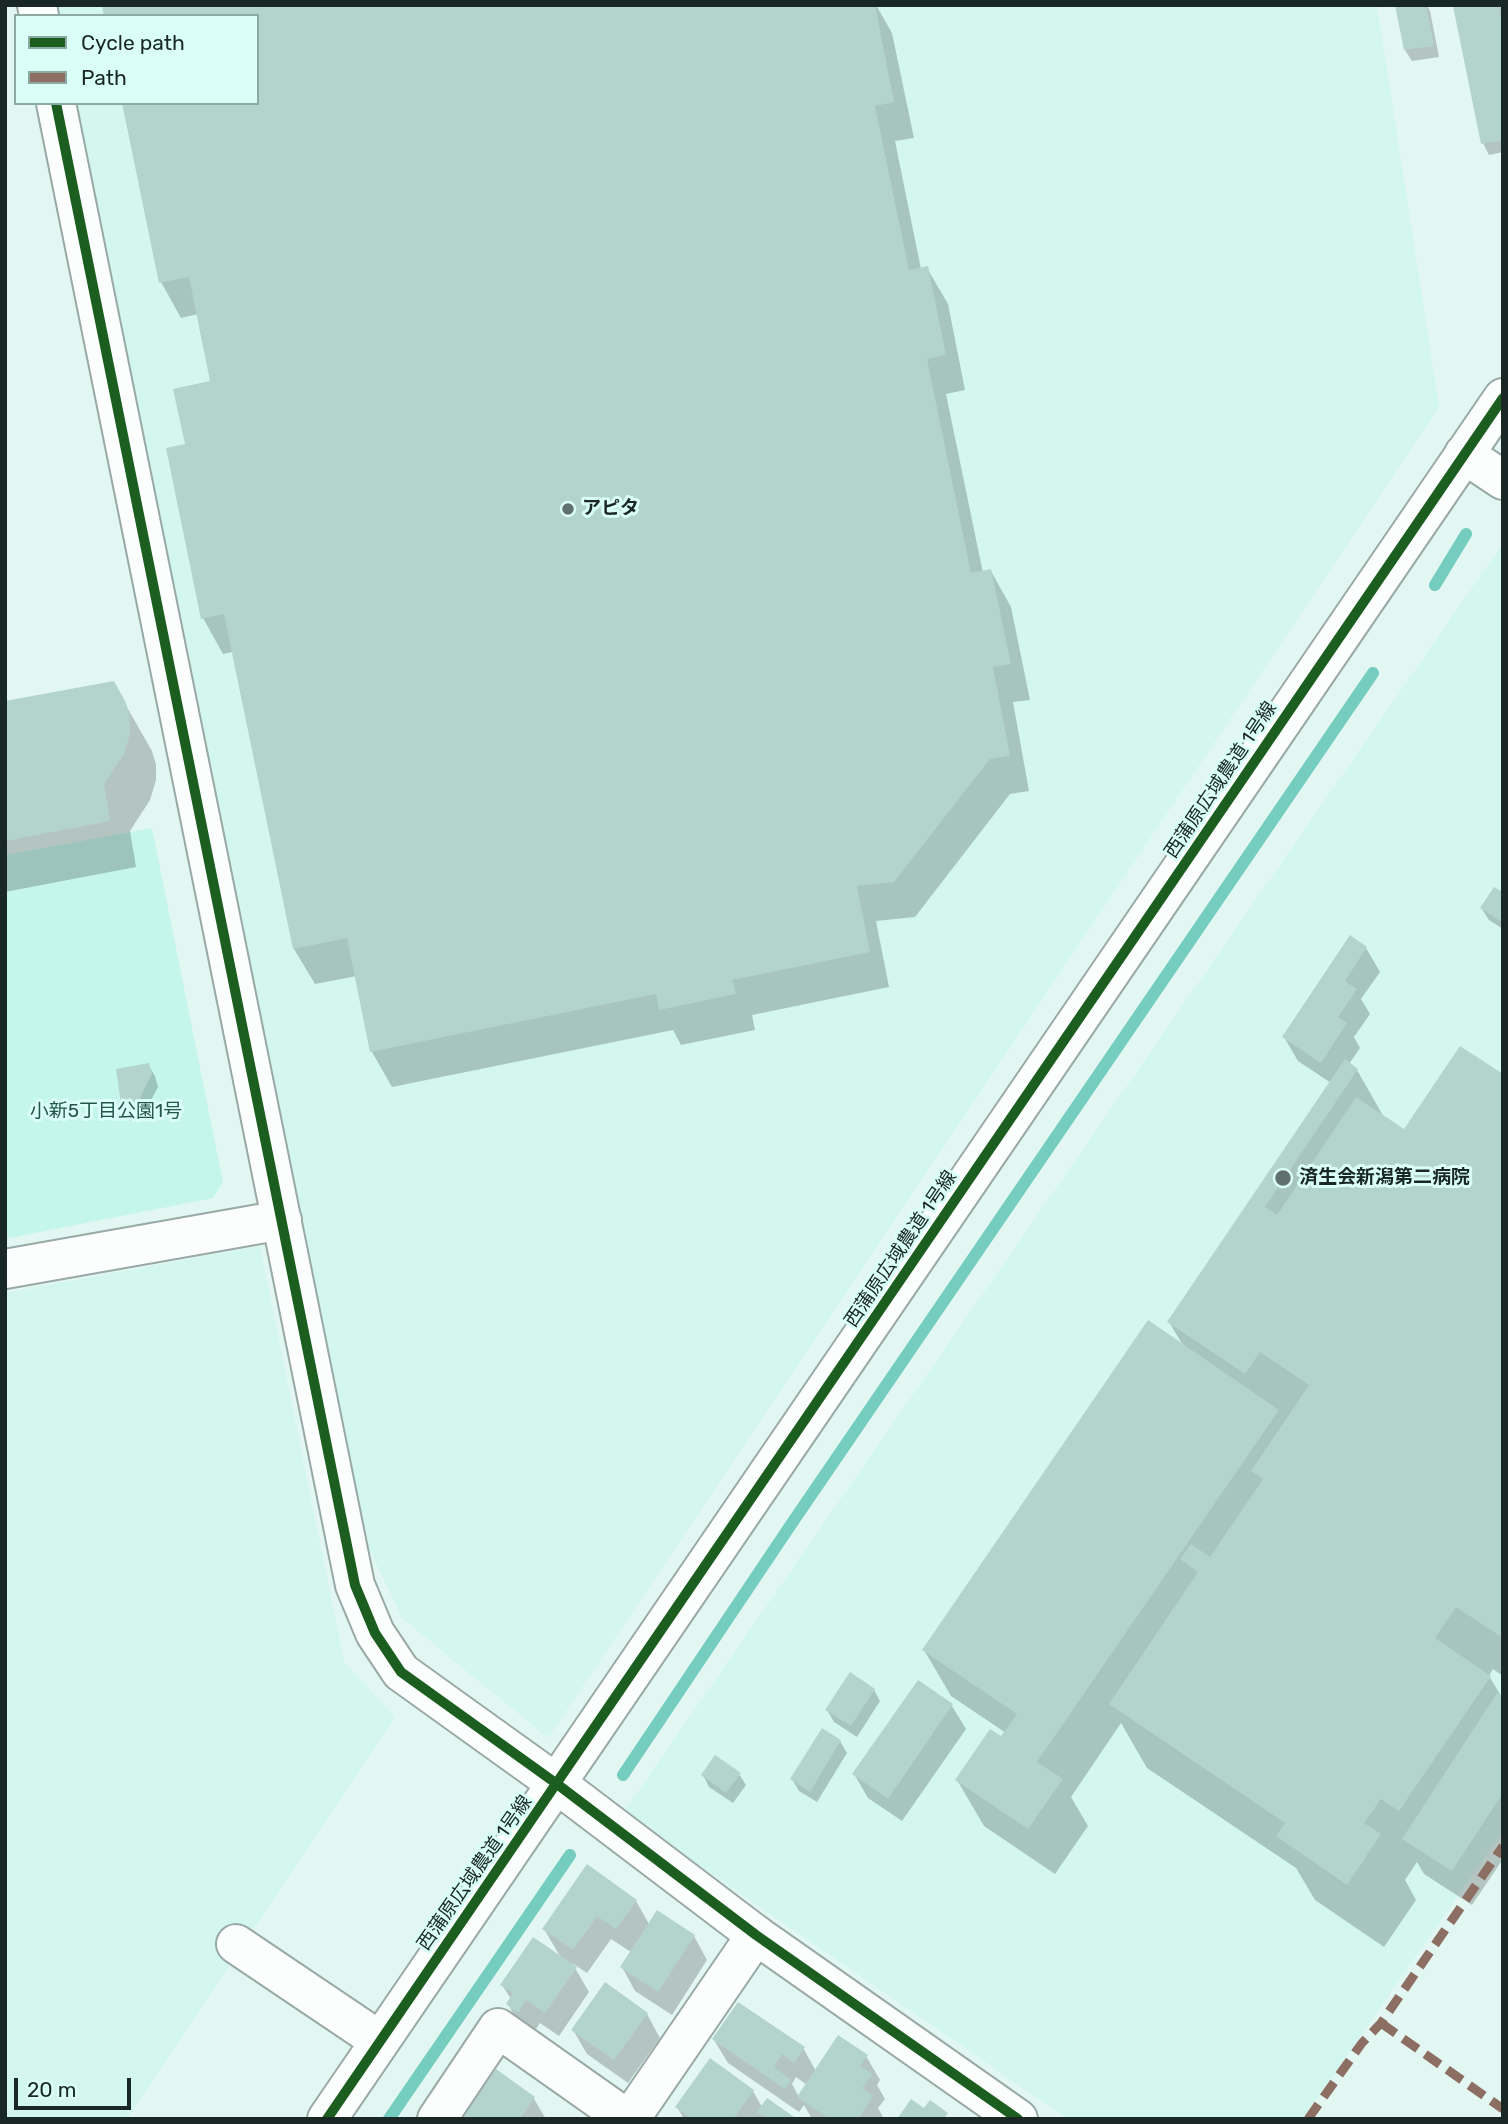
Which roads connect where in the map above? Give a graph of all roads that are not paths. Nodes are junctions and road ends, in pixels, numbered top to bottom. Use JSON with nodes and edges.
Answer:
{"nodes":[{"id":1,"x":56,"y":105,"type":"edge"},
{"id":2,"x":1503,"y":398,"type":"edge"},
{"id":3,"x":1464,"y":454,"type":"junction"},
{"id":4,"x":1503,"y":480,"type":"edge"},
{"id":5,"x":282,"y":1220,"type":"junction"},
{"id":6,"x":5,"y":1269,"type":"edge"},
{"id":7,"x":557,"y":1784,"type":"junction"},
{"id":8,"x":756,"y":1935,"type":"junction"},
{"id":9,"x":236,"y":1944,"type":"dead end"},
{"id":10,"x":380,"y":2041,"type":"junction"},
{"id":11,"x":327,"y":2119,"type":"edge"},
{"id":12,"x":437,"y":2119,"type":"edge"},
{"id":13,"x":628,"y":2119,"type":"edge"},
{"id":14,"x":1018,"y":2119,"type":"edge"}],
"edges":[{"from":1,"to":5,"type":"street"},
{"from":2,"to":3,"type":"street","name":"西蒲原広域農道 1号線"},
{"from":3,"to":4,"type":"street"},
{"from":3,"to":7,"type":"street","name":"西蒲原広域農道 1号線"},
{"from":5,"to":6,"type":"street"},
{"from":5,"to":7,"type":"street"},
{"from":7,"to":8,"type":"street"},
{"from":7,"to":10,"type":"street","name":"西蒲原広域農道 1号線"},
{"from":8,"to":13,"type":"street"},
{"from":8,"to":14,"type":"street"},
{"from":9,"to":10,"type":"street"},
{"from":10,"to":11,"type":"street","name":"西蒲原広域農道 1号線"},
{"from":12,"to":13,"type":"street"}]}
